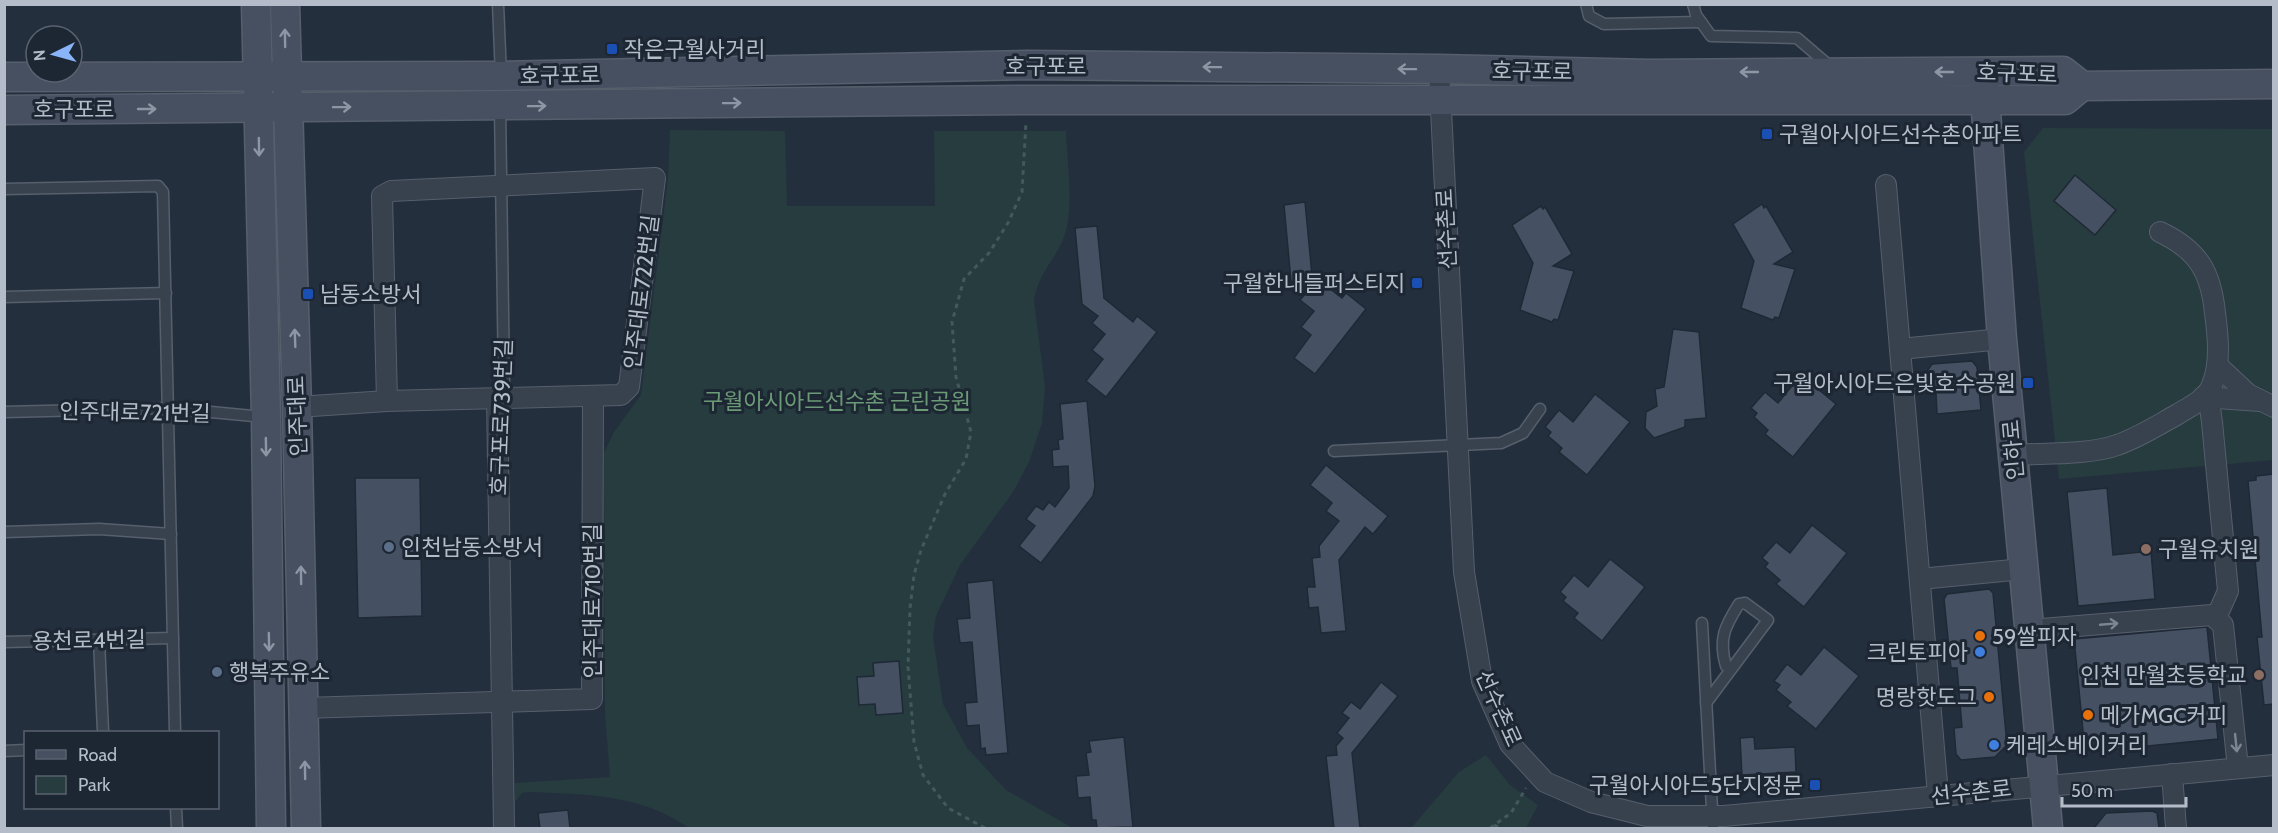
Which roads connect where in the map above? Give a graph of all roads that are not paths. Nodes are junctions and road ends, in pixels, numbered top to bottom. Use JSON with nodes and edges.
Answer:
{"nodes":[{"id":1,"x":256,"y":4,"type":"edge"},
{"id":2,"x":285,"y":4,"type":"edge"},
{"id":3,"x":498,"y":4,"type":"edge"},
{"id":4,"x":1586,"y":4,"type":"edge"},
{"id":5,"x":1693,"y":4,"type":"edge"},
{"id":6,"x":1701,"y":22,"type":"junction"},
{"id":7,"x":1439,"y":69,"type":"junction"},
{"id":8,"x":1837,"y":72,"type":"junction"},
{"id":9,"x":1983,"y":72,"type":"junction"},
{"id":10,"x":257,"y":76,"type":"junction"},
{"id":11,"x":286,"y":76,"type":"junction"},
{"id":12,"x":501,"y":76,"type":"junction"},
{"id":13,"x":4,"y":77,"type":"edge"},
{"id":14,"x":2274,"y":84,"type":"edge"},
{"id":15,"x":2082,"y":86,"type":"junction"},
{"id":16,"x":1440,"y":101,"type":"junction"},
{"id":17,"x":1984,"y":101,"type":"junction"},
{"id":18,"x":500,"y":106,"type":"junction"},
{"id":19,"x":258,"y":108,"type":"junction"},
{"id":20,"x":287,"y":108,"type":"junction"},
{"id":21,"x":4,"y":110,"type":"edge"},
{"id":22,"x":502,"y":185,"type":"junction"},
{"id":23,"x":1886,"y":185,"type":"dead end"},
{"id":24,"x":4,"y":189,"type":"edge"},
{"id":25,"x":2160,"y":232,"type":"dead end"},
{"id":26,"x":166,"y":293,"type":"junction"},
{"id":27,"x":4,"y":297,"type":"edge"},
{"id":28,"x":2002,"y":339,"type":"junction"},
{"id":29,"x":1900,"y":349,"type":"junction"},
{"id":30,"x":2217,"y":365,"type":"junction"},
{"id":31,"x":593,"y":396,"type":"junction"},
{"id":32,"x":2203,"y":397,"type":"junction"},
{"id":33,"x":497,"y":398,"type":"junction"},
{"id":34,"x":387,"y":401,"type":"junction"},
{"id":35,"x":2267,"y":404,"type":"edge"},
{"id":36,"x":297,"y":407,"type":"junction"},
{"id":37,"x":168,"y":408,"type":"junction"},
{"id":38,"x":1540,"y":409,"type":"dead end"},
{"id":39,"x":4,"y":412,"type":"edge"},
{"id":40,"x":266,"y":417,"type":"junction"},
{"id":41,"x":1457,"y":446,"type":"junction"},
{"id":42,"x":1334,"y":451,"type":"dead end"},
{"id":43,"x":2013,"y":455,"type":"junction"},
{"id":44,"x":4,"y":532,"type":"edge"},
{"id":45,"x":171,"y":534,"type":"junction"},
{"id":46,"x":2024,"y":569,"type":"junction"},
{"id":47,"x":1920,"y":579,"type":"junction"},
{"id":48,"x":2216,"y":618,"type":"junction"},
{"id":49,"x":1701,"y":623,"type":"dead end"},
{"id":50,"x":2029,"y":630,"type":"junction"},
{"id":51,"x":173,"y":638,"type":"junction"},
{"id":52,"x":99,"y":640,"type":"junction"},
{"id":53,"x":4,"y":642,"type":"edge"},
{"id":54,"x":1731,"y":669,"type":"junction"},
{"id":55,"x":500,"y":703,"type":"junction"},
{"id":56,"x":1706,"y":703,"type":"junction"},
{"id":57,"x":304,"y":708,"type":"junction"},
{"id":58,"x":103,"y":731,"type":"edge"},
{"id":59,"x":175,"y":731,"type":"edge"},
{"id":60,"x":24,"y":750,"type":"edge"},
{"id":61,"x":4,"y":751,"type":"edge"},
{"id":62,"x":2274,"y":765,"type":"edge"},
{"id":63,"x":2238,"y":768,"type":"junction"},
{"id":64,"x":2172,"y":774,"type":"junction"},
{"id":65,"x":2043,"y":785,"type":"junction"},
{"id":66,"x":1938,"y":795,"type":"junction"},
{"id":67,"x":176,"y":809,"type":"edge"},
{"id":68,"x":1712,"y":822,"type":"edge"},
{"id":69,"x":177,"y":828,"type":"edge"},
{"id":70,"x":271,"y":828,"type":"edge"},
{"id":71,"x":306,"y":828,"type":"edge"},
{"id":72,"x":504,"y":828,"type":"edge"},
{"id":73,"x":2048,"y":828,"type":"edge"},
{"id":74,"x":2176,"y":828,"type":"edge"}],
"edges":[{"from":1,"to":10,"type":"main road","name":"인주대로"},
{"from":11,"to":2,"type":"main road","name":"인주대로","one_way":true},
{"from":3,"to":12,"type":"lane"},
{"from":4,"to":6,"type":"lane"},
{"from":5,"to":6,"type":"lane"},
{"from":6,"to":8,"type":"lane"},
{"from":8,"to":7,"type":"main road","name":"호구포로","one_way":true},
{"from":7,"to":12,"type":"main road","name":"호구포로","one_way":true},
{"from":7,"to":16,"type":"street","name":"선수촌로"},
{"from":9,"to":8,"type":"main road","name":"호구포로","one_way":true},
{"from":9,"to":15,"type":"main road","name":"호구포로"},
{"from":9,"to":17,"type":"main road","name":"인하로"},
{"from":10,"to":11,"type":"main road","name":"호구포로"},
{"from":10,"to":13,"type":"main road","name":"호구포로"},
{"from":10,"to":19,"type":"main road","name":"인주대로"},
{"from":11,"to":12,"type":"main road","name":"호구포로"},
{"from":11,"to":20,"type":"main road","name":"인주대로"},
{"from":14,"to":15,"type":"main road","name":"호구포로"},
{"from":15,"to":17,"type":"main road","name":"호구포로"},
{"from":16,"to":17,"type":"main road","name":"호구포로"},
{"from":18,"to":16,"type":"main road","name":"호구포로","one_way":true},
{"from":16,"to":41,"type":"street","name":"선수촌로"},
{"from":17,"to":28,"type":"main road","name":"인하로"},
{"from":20,"to":18,"type":"main road","name":"호구포로","one_way":true},
{"from":18,"to":22,"type":"lane","name":"호구포로739번길"},
{"from":19,"to":20,"type":"main road","name":"호구포로"},
{"from":21,"to":19,"type":"main road","name":"호구포로","one_way":true},
{"from":19,"to":40,"type":"main road","name":"인주대로","one_way":true},
{"from":36,"to":20,"type":"main road","name":"인주대로","one_way":true},
{"from":22,"to":31,"type":"street","name":"인주대로722번길"},
{"from":22,"to":33,"type":"lane","name":"호구포로739번길"},
{"from":22,"to":34,"type":"street"},
{"from":23,"to":29,"type":"street"},
{"from":24,"to":26,"type":"lane","name":"용천로4번길"},
{"from":25,"to":30,"type":"street"},
{"from":26,"to":27,"type":"lane"},
{"from":26,"to":37,"type":"lane","name":"용천로4번길"},
{"from":28,"to":29,"type":"street"},
{"from":28,"to":43,"type":"main road","name":"인하로"},
{"from":29,"to":47,"type":"street"},
{"from":30,"to":32,"type":"street"},
{"from":30,"to":35,"type":"street"},
{"from":31,"to":33,"type":"street","name":"인주대로722번길"},
{"from":31,"to":55,"type":"street","name":"인주대로710번길"},
{"from":32,"to":35,"type":"street"},
{"from":32,"to":43,"type":"street"},
{"from":32,"to":48,"type":"street"},
{"from":33,"to":34,"type":"street","name":"인주대로722번길"},
{"from":33,"to":55,"type":"street","name":"호구포로739번길"},
{"from":34,"to":36,"type":"street","name":"인주대로722번길"},
{"from":57,"to":36,"type":"main road","name":"인주대로","one_way":true},
{"from":37,"to":39,"type":"lane","name":"인주대로721번길"},
{"from":37,"to":40,"type":"lane","name":"인주대로721번길"},
{"from":37,"to":45,"type":"lane","name":"용천로4번길"},
{"from":38,"to":41,"type":"lane"},
{"from":40,"to":70,"type":"main road","name":"인주대로","one_way":true},
{"from":41,"to":42,"type":"lane"},
{"from":41,"to":68,"type":"street","name":"선수촌로"},
{"from":43,"to":46,"type":"main road","name":"인하로"},
{"from":44,"to":45,"type":"lane"},
{"from":45,"to":51,"type":"lane","name":"용천로4번길"},
{"from":46,"to":47,"type":"street"},
{"from":46,"to":50,"type":"main road","name":"인하로"},
{"from":47,"to":66,"type":"street"},
{"from":50,"to":48,"type":"street","one_way":true},
{"from":48,"to":63,"type":"street","one_way":true},
{"from":49,"to":56,"type":"lane"},
{"from":50,"to":65,"type":"main road","name":"인하로"},
{"from":51,"to":52,"type":"lane","name":"용천로4번길"},
{"from":51,"to":59,"type":"lane","name":"용천로4번길"},
{"from":52,"to":53,"type":"lane","name":"용천로4번길"},
{"from":52,"to":58,"type":"lane"},
{"from":54,"to":54,"type":"lane"},
{"from":54,"to":56,"type":"lane"},
{"from":55,"to":57,"type":"street","name":"인주대로710번길"},
{"from":55,"to":72,"type":"street","name":"호구포로739번길"},
{"from":56,"to":68,"type":"lane"},
{"from":71,"to":57,"type":"main road","name":"인주대로","one_way":true},
{"from":60,"to":61,"type":"lane"},
{"from":62,"to":63,"type":"street","name":"선수촌로"},
{"from":63,"to":64,"type":"street","name":"선수촌로"},
{"from":64,"to":65,"type":"street","name":"선수촌로"},
{"from":64,"to":74,"type":"street"},
{"from":65,"to":66,"type":"street","name":"선수촌로"},
{"from":65,"to":73,"type":"main road","name":"인하로"},
{"from":66,"to":68,"type":"street","name":"선수촌로"},
{"from":67,"to":69,"type":"lane"}]}
